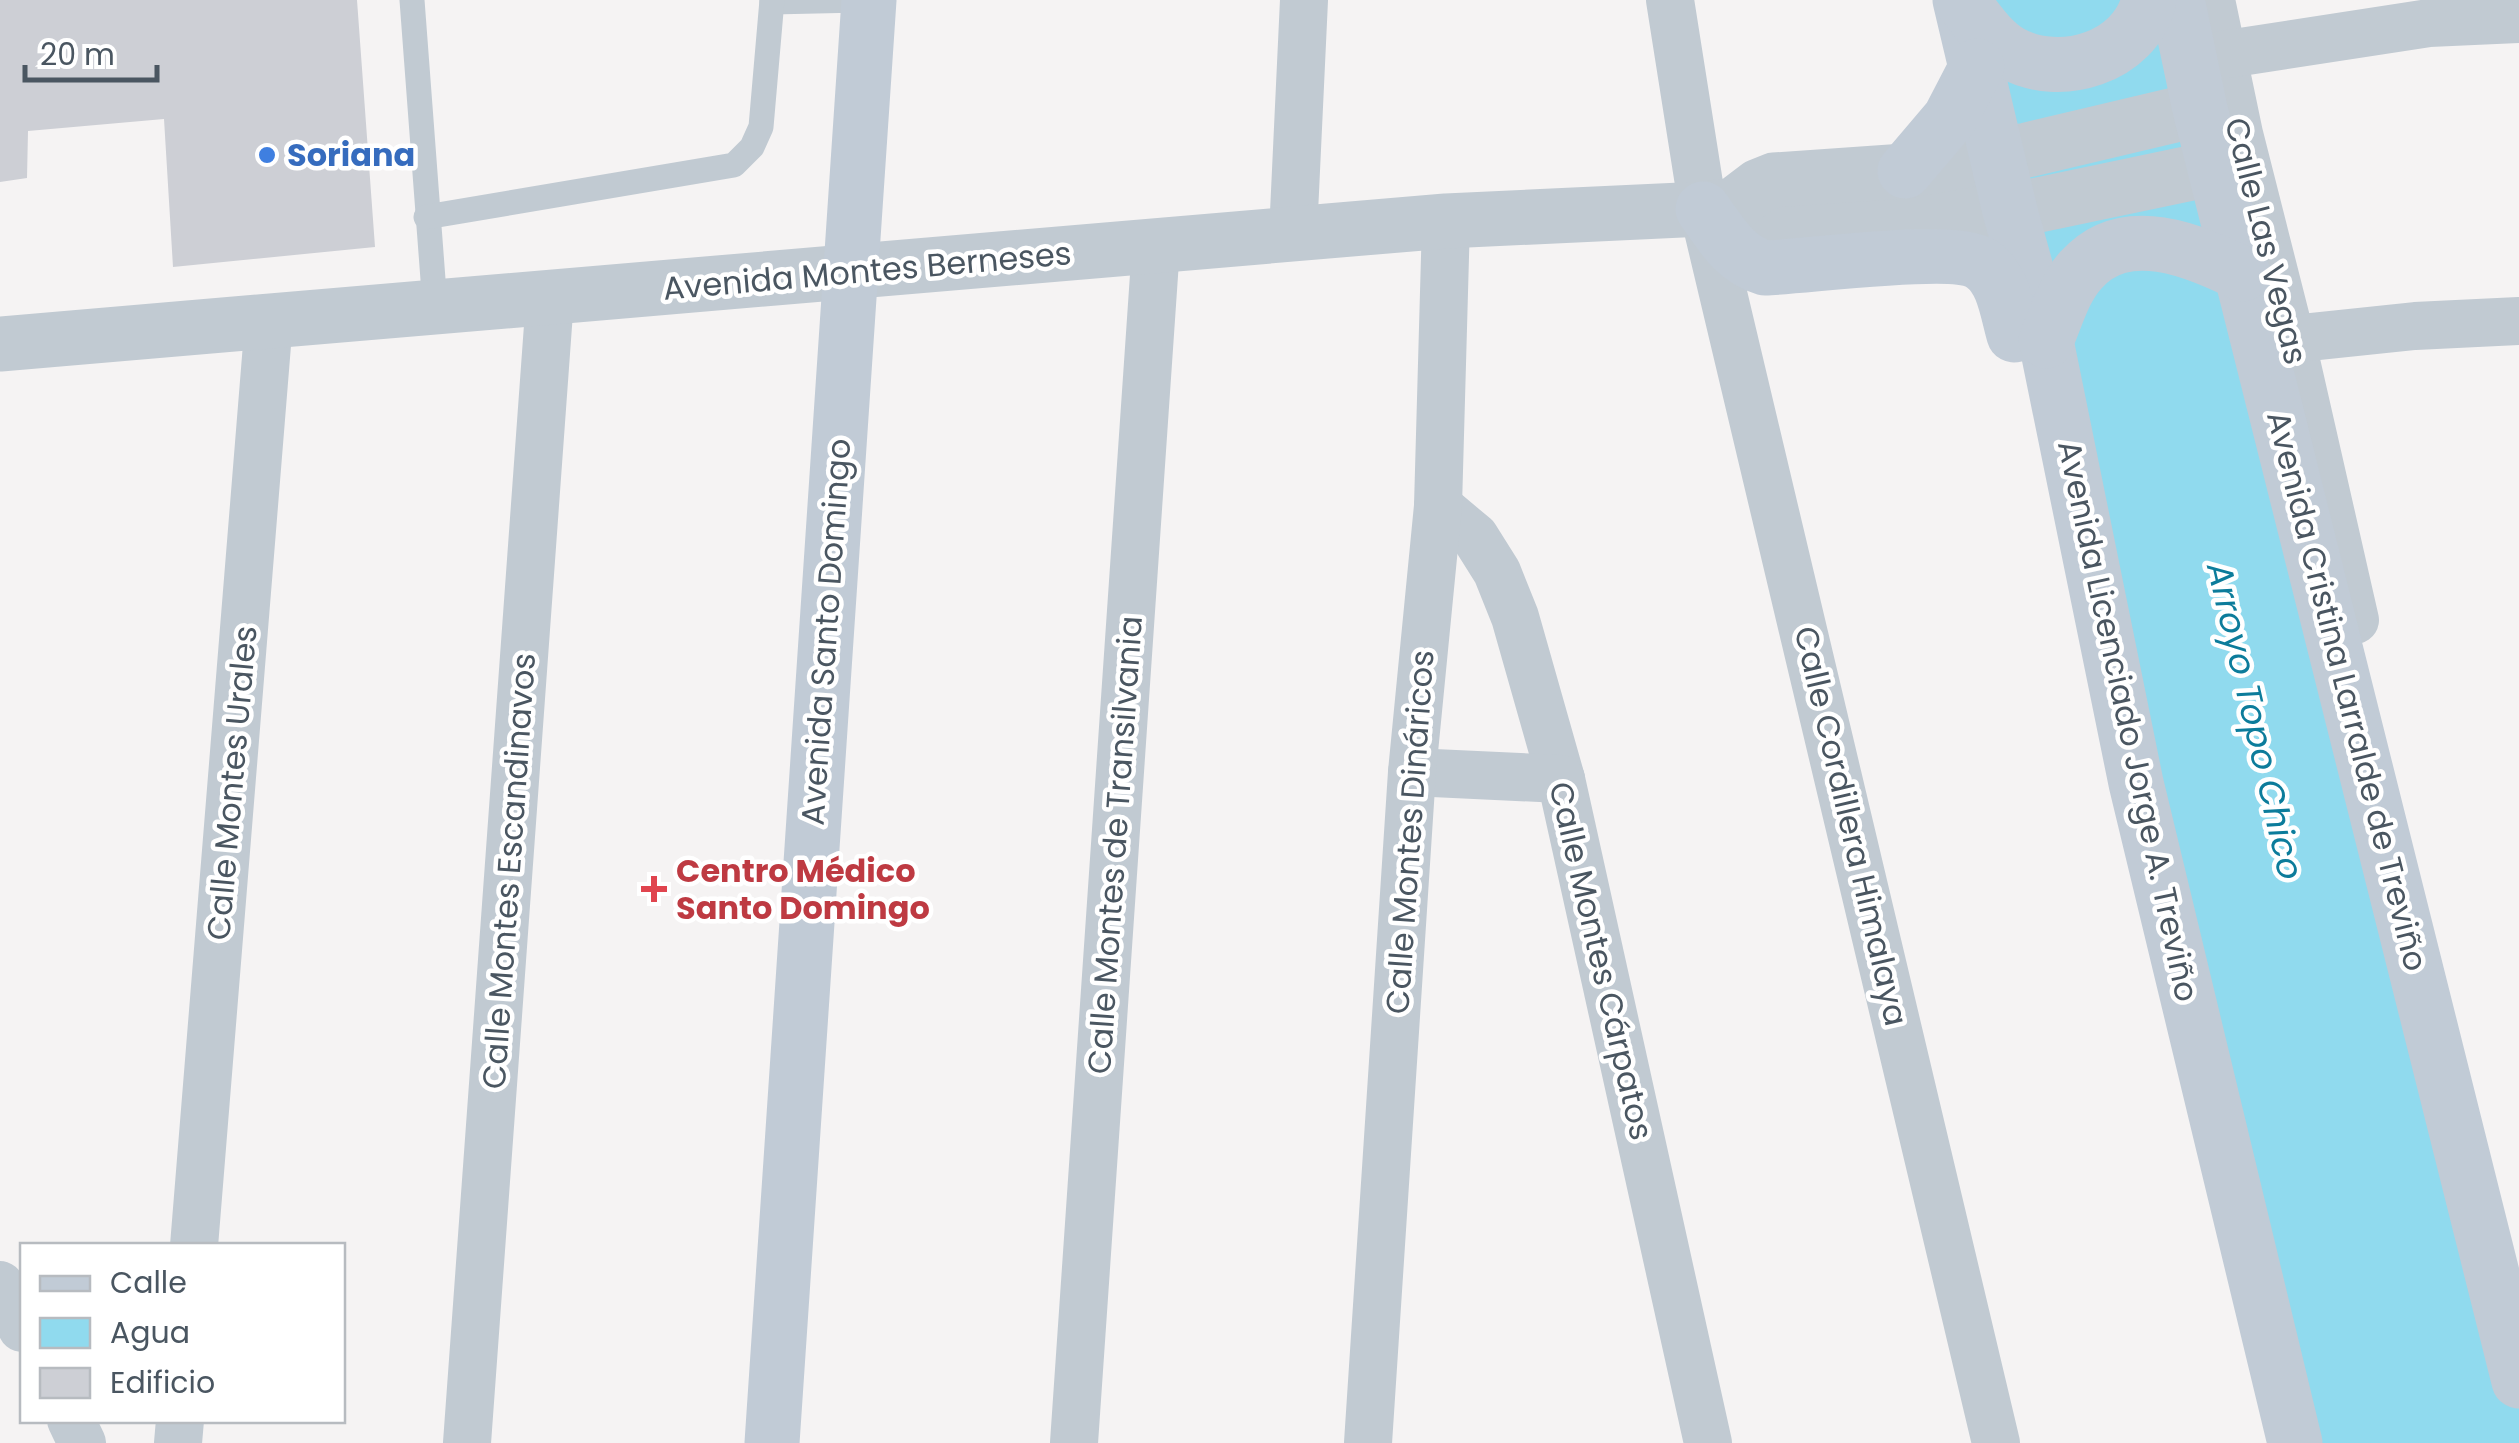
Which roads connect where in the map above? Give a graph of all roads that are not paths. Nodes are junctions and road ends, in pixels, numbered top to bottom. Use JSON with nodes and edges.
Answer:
{"nodes":[{"id":1,"x":412,"y":0,"type":"edge"},
{"id":2,"x":862,"y":0,"type":"edge"},
{"id":3,"x":869,"y":0,"type":"edge"},
{"id":4,"x":1304,"y":0,"type":"edge"},
{"id":5,"x":1670,"y":0,"type":"edge"},
{"id":6,"x":1961,"y":0,"type":"edge"},
{"id":7,"x":2211,"y":0,"type":"edge"},
{"id":8,"x":772,"y":1,"type":"edge"},
{"id":9,"x":2158,"y":3,"type":"edge"},
{"id":10,"x":2437,"y":11,"type":"edge"},
{"id":11,"x":2519,"y":18,"type":"edge"},
{"id":12,"x":2221,"y":55,"type":"junction"},
{"id":13,"x":1991,"y":58,"type":"junction"},
{"id":14,"x":2187,"y":112,"type":"junction"},
{"id":15,"x":2012,"y":153,"type":"junction"},
{"id":16,"x":1905,"y":171,"type":"junction"},
{"id":17,"x":2203,"y":171,"type":"junction"},
{"id":18,"x":1719,"y":208,"type":"junction"},
{"id":19,"x":2025,"y":208,"type":"junction"},
{"id":20,"x":426,"y":216,"type":"junction"},
{"id":21,"x":1446,"y":221,"type":"junction"},
{"id":22,"x":1293,"y":234,"type":"junction"},
{"id":23,"x":1156,"y":246,"type":"junction"},
{"id":24,"x":2226,"y":266,"type":"junction"},
{"id":25,"x":850,"y":274,"type":"junction"},
{"id":26,"x":550,"y":298,"type":"junction"},
{"id":27,"x":435,"y":306,"type":"junction"},
{"id":28,"x":270,"y":320,"type":"junction"},
{"id":29,"x":2519,"y":321,"type":"edge"},
{"id":30,"x":2054,"y":322,"type":"junction"},
{"id":31,"x":2290,"y":339,"type":"junction"},
{"id":32,"x":0,"y":344,"type":"edge"},
{"id":33,"x":1438,"y":506,"type":"junction"},
{"id":34,"x":1412,"y":772,"type":"junction"},
{"id":35,"x":1561,"y":778,"type":"junction"},
{"id":36,"x":2136,"y":783,"type":"junction"},
{"id":37,"x":2398,"y":893,"type":"junction"},
{"id":38,"x":194,"y":1243,"type":"edge"},
{"id":39,"x":0,"y":1285,"type":"edge"},
{"id":40,"x":20,"y":1324,"type":"edge"},
{"id":41,"x":2519,"y":1381,"type":"edge"},
{"id":42,"x":467,"y":1443,"type":"edge"},
{"id":43,"x":772,"y":1443,"type":"edge"},
{"id":44,"x":1074,"y":1443,"type":"edge"},
{"id":45,"x":1368,"y":1443,"type":"edge"},
{"id":46,"x":1708,"y":1443,"type":"edge"},
{"id":47,"x":1996,"y":1443,"type":"edge"},
{"id":48,"x":2295,"y":1443,"type":"edge"}],
"edges":[{"from":1,"to":20,"type":"lane"},
{"from":2,"to":8,"type":"lane"},
{"from":3,"to":25,"type":"main road","name":"Avenida Santo Domingo"},
{"from":4,"to":22,"type":"street"},
{"from":5,"to":18,"type":"street","name":"Calle Cordillera Himalaya"},
{"from":6,"to":13,"type":"main road","name":"Avenida Licenciado Jorge A. Treviño"},
{"from":7,"to":12,"type":"street","name":"Calle Las Vegas"},
{"from":8,"to":20,"type":"lane"},
{"from":9,"to":13,"type":"main road"},
{"from":9,"to":14,"type":"main road","name":"Avenida Cristina Larralde de Treviño"},
{"from":10,"to":11,"type":"street"},
{"from":10,"to":12,"type":"street"},
{"from":12,"to":31,"type":"street","name":"Calle Las Vegas"},
{"from":13,"to":15,"type":"main road","name":"Avenida Licenciado Jorge A. Treviño"},
{"from":13,"to":16,"type":"main road"},
{"from":14,"to":15,"type":"street","name":"Avenida Montes Berneses"},
{"from":14,"to":17,"type":"main road","name":"Avenida Cristina Larralde de Treviño"},
{"from":15,"to":16,"type":"street","name":"Avenida Montes Berneses"},
{"from":15,"to":19,"type":"main road","name":"Avenida Licenciado Jorge A. Treviño"},
{"from":16,"to":18,"type":"street","name":"Avenida Montes Berneses"},
{"from":17,"to":19,"type":"street","name":"Avenida Montes Berneses"},
{"from":17,"to":24,"type":"main road","name":"Avenida Cristina Larralde de Treviño"},
{"from":18,"to":19,"type":"street","name":"Avenida Montes Berneses"},
{"from":18,"to":21,"type":"street","name":"Avenida Montes Berneses"},
{"from":18,"to":36,"type":"main road"},
{"from":18,"to":47,"type":"street","name":"Calle Cordillera Himalaya"},
{"from":19,"to":30,"type":"main road","name":"Avenida Licenciado Jorge A. Treviño"},
{"from":20,"to":27,"type":"lane"},
{"from":21,"to":22,"type":"street","name":"Avenida Montes Berneses"},
{"from":21,"to":33,"type":"street","name":"Calle Montes Dináricos"},
{"from":22,"to":23,"type":"street","name":"Avenida Montes Berneses"},
{"from":23,"to":25,"type":"street","name":"Avenida Montes Berneses"},
{"from":23,"to":44,"type":"street","name":"Calle Montes de Transilvania"},
{"from":24,"to":30,"type":"main road"},
{"from":24,"to":37,"type":"main road","name":"Avenida Cristina Larralde de Treviño"},
{"from":25,"to":26,"type":"street","name":"Avenida Montes Berneses"},
{"from":25,"to":43,"type":"main road","name":"Avenida Santo Domingo"},
{"from":26,"to":27,"type":"street","name":"Avenida Montes Berneses"},
{"from":26,"to":42,"type":"street","name":"Calle Montes Escandinavos"},
{"from":27,"to":28,"type":"street","name":"Avenida Montes Berneses"},
{"from":28,"to":32,"type":"street","name":"Avenida Montes Berneses"},
{"from":28,"to":38,"type":"street","name":"Calle Montes Urales"},
{"from":29,"to":31,"type":"street"},
{"from":30,"to":36,"type":"main road","name":"Avenida Licenciado Jorge A. Treviño"},
{"from":31,"to":37,"type":"street","name":"Calle Las Vegas"},
{"from":33,"to":34,"type":"street","name":"Calle Montes Dináricos"},
{"from":33,"to":35,"type":"street","name":"Calle Montes Cárpatos"},
{"from":34,"to":35,"type":"street"},
{"from":34,"to":45,"type":"street","name":"Calle Montes Dináricos"},
{"from":35,"to":46,"type":"street","name":"Calle Montes Cárpatos"},
{"from":36,"to":48,"type":"main road","name":"Avenida Licenciado Jorge A. Treviño"},
{"from":37,"to":41,"type":"main road","name":"Avenida Cristina Larralde de Treviño"},
{"from":39,"to":40,"type":"street"}]}
